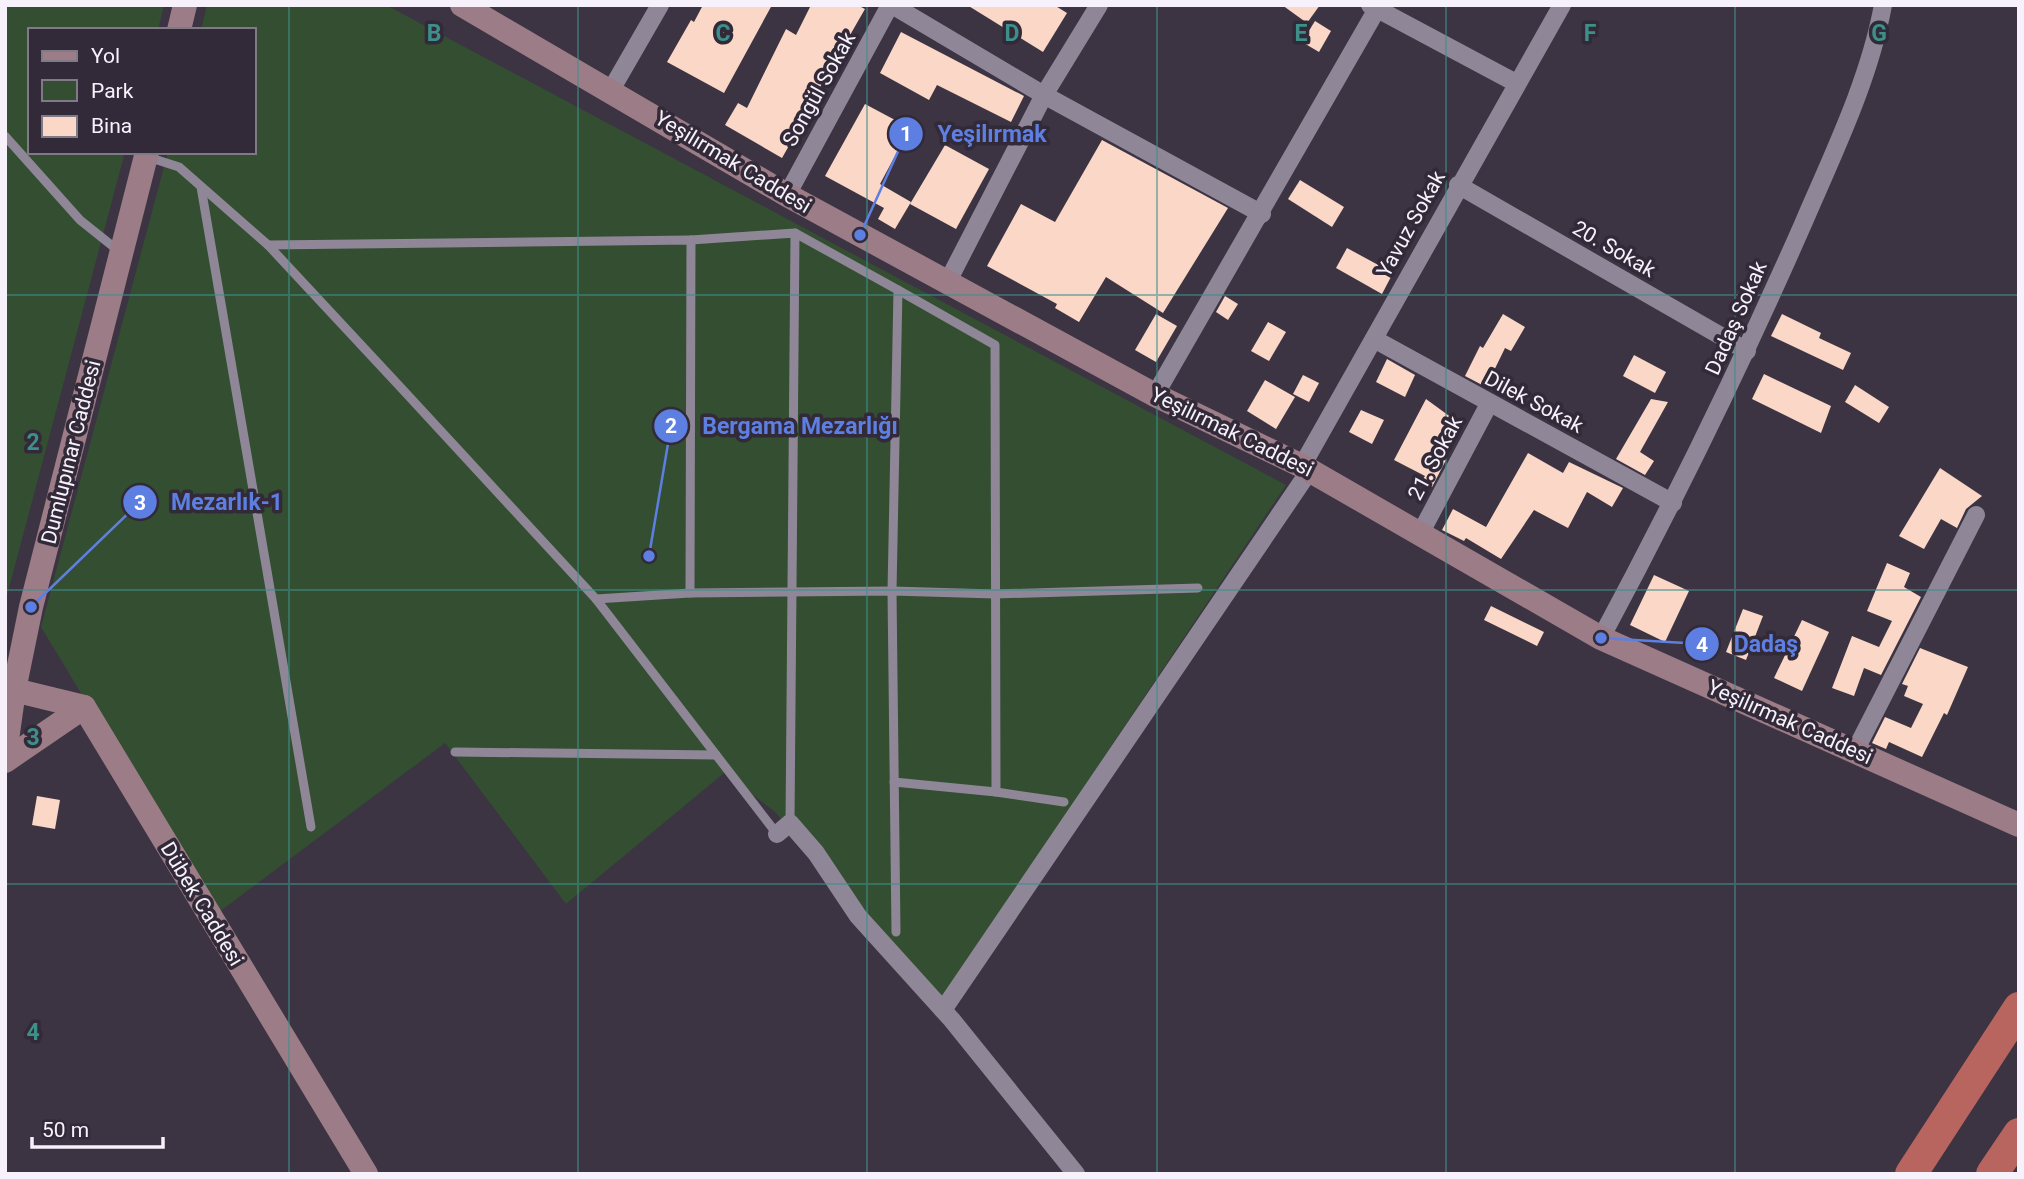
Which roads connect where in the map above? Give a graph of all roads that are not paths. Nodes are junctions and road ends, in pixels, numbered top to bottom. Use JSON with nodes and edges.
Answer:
{"nodes":[{"id":1,"x":185,"y":5,"type":"edge"},
{"id":2,"x":462,"y":5,"type":"edge"},
{"id":3,"x":660,"y":5,"type":"edge"},
{"id":4,"x":891,"y":5,"type":"edge"},
{"id":5,"x":1099,"y":5,"type":"edge"},
{"id":6,"x":1562,"y":5,"type":"edge"},
{"id":7,"x":1882,"y":5,"type":"edge"},
{"id":8,"x":1374,"y":7,"type":"edge"},
{"id":9,"x":179,"y":28,"type":"edge"},
{"id":10,"x":1516,"y":83,"type":"junction"},
{"id":11,"x":611,"y":90,"type":"junction"},
{"id":12,"x":1044,"y":94,"type":"junction"},
{"id":13,"x":5,"y":136,"type":"edge"},
{"id":14,"x":147,"y":154,"type":"edge"},
{"id":15,"x":1458,"y":186,"type":"junction"},
{"id":16,"x":201,"y":187,"type":"junction"},
{"id":17,"x":787,"y":195,"type":"junction"},
{"id":18,"x":1262,"y":214,"type":"junction"},
{"id":19,"x":795,"y":233,"type":"junction"},
{"id":20,"x":691,"y":240,"type":"junction"},
{"id":21,"x":268,"y":245,"type":"junction"},
{"id":22,"x":121,"y":253,"type":"junction"},
{"id":23,"x":947,"y":282,"type":"junction"},
{"id":24,"x":898,"y":290,"type":"junction"},
{"id":25,"x":1374,"y":339,"type":"junction"},
{"id":26,"x":1747,"y":351,"type":"junction"},
{"id":27,"x":1155,"y":395,"type":"junction"},
{"id":28,"x":1489,"y":404,"type":"junction"},
{"id":29,"x":1306,"y":468,"type":"junction"},
{"id":30,"x":1673,"y":503,"type":"junction"},
{"id":31,"x":1976,"y":515,"type":"dead end"},
{"id":32,"x":1420,"y":534,"type":"junction"},
{"id":33,"x":1198,"y":588,"type":"dead end"},
{"id":34,"x":892,"y":591,"type":"junction"},
{"id":35,"x":690,"y":593,"type":"junction"},
{"id":36,"x":794,"y":593,"type":"junction"},
{"id":37,"x":995,"y":594,"type":"junction"},
{"id":38,"x":596,"y":599,"type":"junction"},
{"id":39,"x":1601,"y":638,"type":"junction"},
{"id":40,"x":9,"y":684,"type":"edge"},
{"id":41,"x":84,"y":707,"type":"junction"},
{"id":42,"x":1855,"y":751,"type":"junction"},
{"id":43,"x":455,"y":752,"type":"dead end"},
{"id":44,"x":5,"y":754,"type":"edge"},
{"id":45,"x":716,"y":755,"type":"junction"},
{"id":46,"x":5,"y":761,"type":"edge"},
{"id":47,"x":894,"y":782,"type":"junction"},
{"id":48,"x":996,"y":792,"type":"junction"},
{"id":49,"x":1064,"y":802,"type":"dead end"},
{"id":50,"x":2019,"y":825,"type":"edge"},
{"id":51,"x":311,"y":827,"type":"dead end"},
{"id":52,"x":783,"y":829,"type":"junction"},
{"id":53,"x":896,"y":932,"type":"dead end"},
{"id":54,"x":2019,"y":1008,"type":"edge"},
{"id":55,"x":943,"y":1010,"type":"junction"},
{"id":56,"x":2019,"y":1134,"type":"edge"},
{"id":57,"x":366,"y":1174,"type":"edge"},
{"id":58,"x":1076,"y":1174,"type":"edge"},
{"id":59,"x":1911,"y":1174,"type":"edge"},
{"id":60,"x":1992,"y":1174,"type":"edge"}],
"edges":[{"from":1,"to":9,"type":"street"},
{"from":2,"to":11,"type":"street","name":"Yeşilırmak Caddesi"},
{"from":3,"to":11,"type":"street"},
{"from":4,"to":12,"type":"street"},
{"from":4,"to":17,"type":"street","name":"Songül Sokak"},
{"from":5,"to":12,"type":"street"},
{"from":6,"to":10,"type":"street","name":"Yavuz Sokak"},
{"from":7,"to":26,"type":"street","name":"Dadaş Sokak"},
{"from":8,"to":10,"type":"street"},
{"from":8,"to":18,"type":"street"},
{"from":10,"to":15,"type":"street","name":"Yavuz Sokak"},
{"from":11,"to":17,"type":"street","name":"Yeşilırmak Caddesi"},
{"from":12,"to":18,"type":"street"},
{"from":12,"to":23,"type":"street"},
{"from":13,"to":22,"type":"lane"},
{"from":14,"to":16,"type":"lane"},
{"from":14,"to":22,"type":"street","name":"Dumlupınar Caddesi"},
{"from":15,"to":25,"type":"street","name":"Yavuz Sokak"},
{"from":15,"to":26,"type":"street","name":"20. Sokak"},
{"from":16,"to":21,"type":"lane"},
{"from":16,"to":51,"type":"lane"},
{"from":17,"to":23,"type":"street","name":"Yeşilırmak Caddesi"},
{"from":18,"to":27,"type":"street"},
{"from":19,"to":20,"type":"lane"},
{"from":19,"to":24,"type":"lane"},
{"from":19,"to":36,"type":"lane"},
{"from":20,"to":21,"type":"lane"},
{"from":20,"to":35,"type":"lane"},
{"from":21,"to":38,"type":"lane"},
{"from":22,"to":40,"type":"street","name":"Dumlupınar Caddesi"},
{"from":23,"to":27,"type":"street","name":"Yeşilırmak Caddesi"},
{"from":24,"to":34,"type":"lane"},
{"from":24,"to":37,"type":"lane"},
{"from":25,"to":28,"type":"street","name":"Dilek Sokak"},
{"from":25,"to":29,"type":"street","name":"Yavuz Sokak"},
{"from":26,"to":30,"type":"street","name":"Dadaş Sokak"},
{"from":27,"to":29,"type":"street","name":"Yeşilırmak Caddesi"},
{"from":28,"to":30,"type":"street","name":"Dilek Sokak"},
{"from":28,"to":32,"type":"street","name":"21. Sokak"},
{"from":29,"to":32,"type":"street","name":"Yeşilırmak Caddesi"},
{"from":29,"to":55,"type":"street","name":"Yavuz Sokak"},
{"from":30,"to":39,"type":"street","name":"Dadaş Sokak"},
{"from":31,"to":42,"type":"street"},
{"from":32,"to":39,"type":"street","name":"Yeşilırmak Caddesi"},
{"from":33,"to":37,"type":"lane"},
{"from":34,"to":36,"type":"lane"},
{"from":34,"to":37,"type":"lane"},
{"from":34,"to":47,"type":"lane"},
{"from":35,"to":36,"type":"lane"},
{"from":35,"to":38,"type":"lane"},
{"from":36,"to":52,"type":"lane"},
{"from":37,"to":48,"type":"lane"},
{"from":38,"to":45,"type":"lane"},
{"from":39,"to":42,"type":"street","name":"Yeşilırmak Caddesi"},
{"from":40,"to":41,"type":"street"},
{"from":40,"to":44,"type":"street","name":"Dumlupınar Caddesi"},
{"from":41,"to":46,"type":"street"},
{"from":41,"to":57,"type":"street","name":"Dübek Caddesi"},
{"from":42,"to":50,"type":"street","name":"Yeşilırmak Caddesi"},
{"from":43,"to":45,"type":"lane"},
{"from":45,"to":52,"type":"lane"},
{"from":47,"to":48,"type":"lane"},
{"from":47,"to":53,"type":"lane"},
{"from":48,"to":49,"type":"lane"},
{"from":52,"to":55,"type":"street"},
{"from":54,"to":59,"type":"highway"},
{"from":55,"to":58,"type":"street"},
{"from":56,"to":60,"type":"highway"}]}
